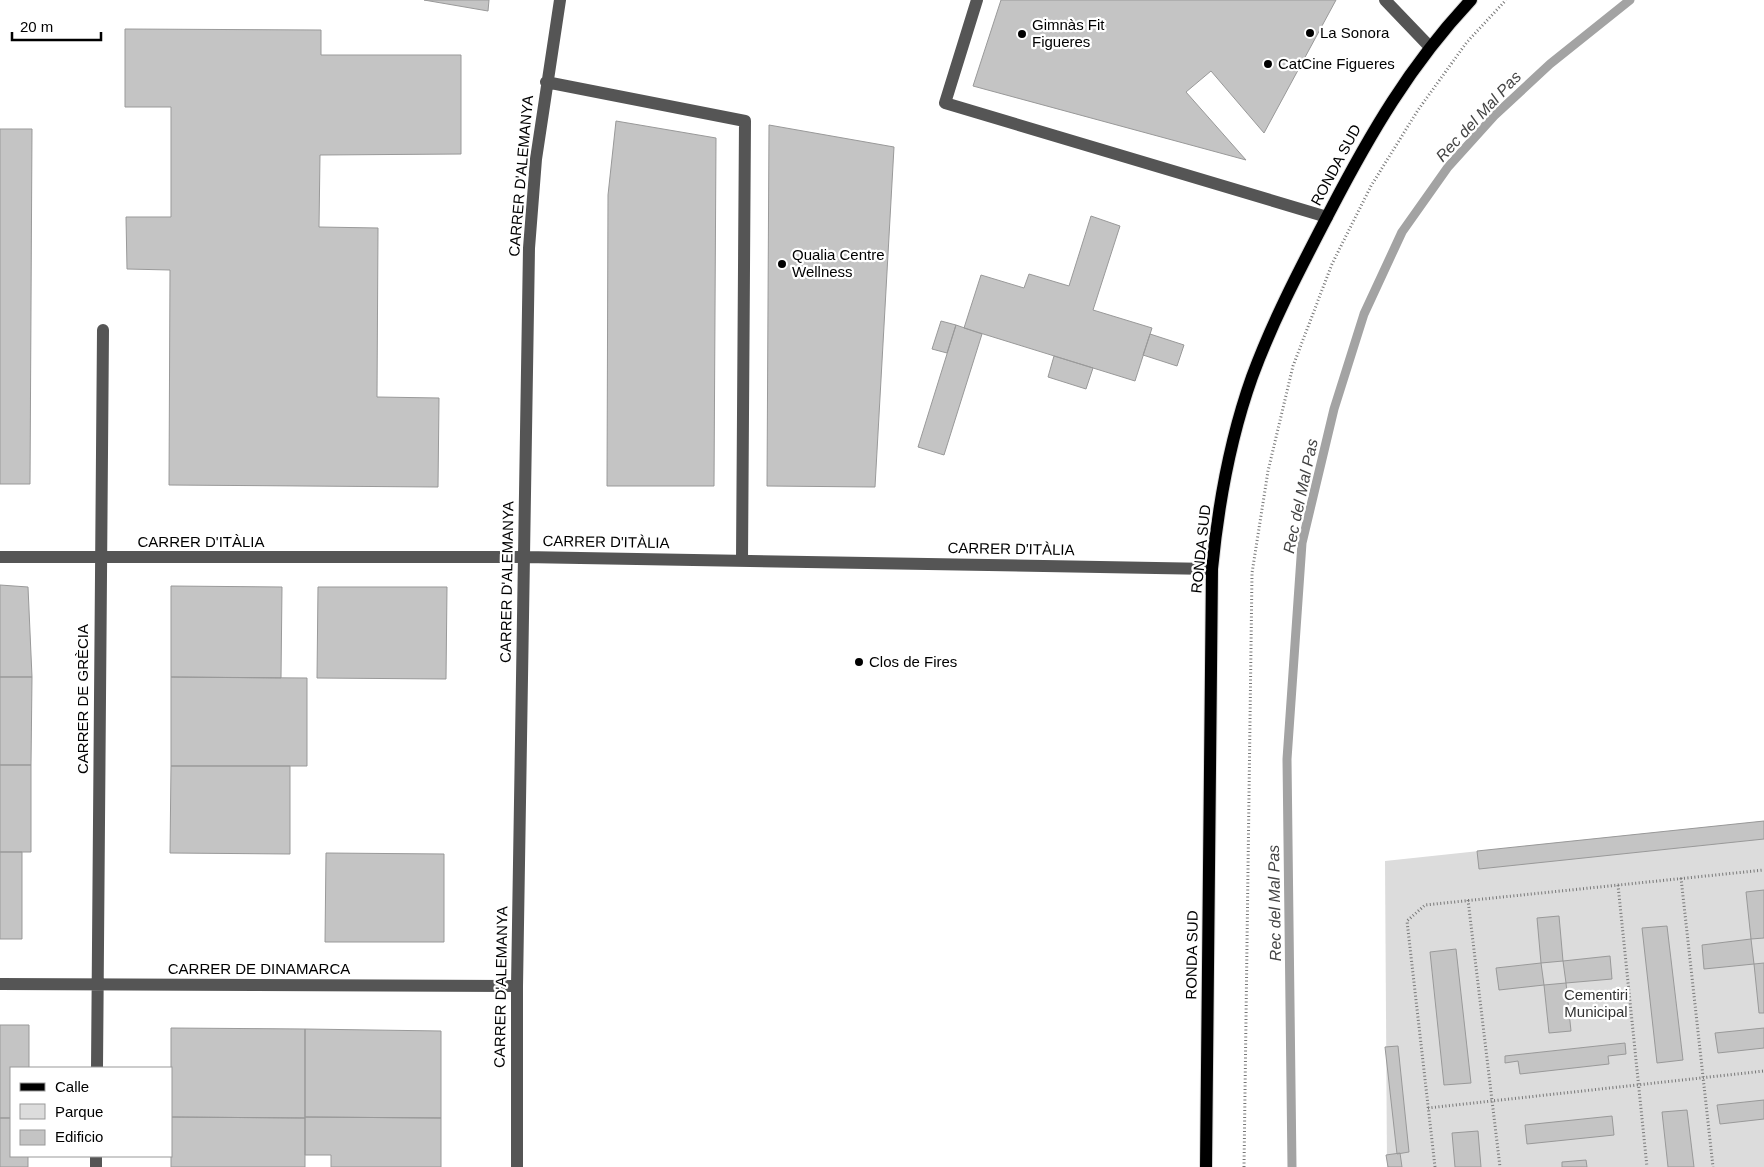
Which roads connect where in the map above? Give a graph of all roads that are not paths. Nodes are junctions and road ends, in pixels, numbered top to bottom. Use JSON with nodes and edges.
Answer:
{"nodes":[{"id":1,"x":560,"y":0,"type":"edge"},
{"id":2,"x":977,"y":0,"type":"edge"},
{"id":3,"x":1385,"y":0,"type":"edge"},
{"id":4,"x":1470,"y":0,"type":"edge"},
{"id":5,"x":1429,"y":46,"type":"junction"},
{"id":6,"x":546,"y":82,"type":"junction"},
{"id":7,"x":1327,"y":217,"type":"junction"},
{"id":8,"x":103,"y":330,"type":"dead end"},
{"id":9,"x":524,"y":557,"type":"junction"},
{"id":10,"x":0,"y":558,"type":"edge"},
{"id":11,"x":100,"y":558,"type":"junction"},
{"id":12,"x":742,"y":560,"type":"junction"},
{"id":13,"x":1212,"y":569,"type":"junction"},
{"id":14,"x":0,"y":984,"type":"edge"},
{"id":15,"x":97,"y":984,"type":"junction"},
{"id":16,"x":517,"y":986,"type":"junction"},
{"id":17,"x":97,"y":1067,"type":"edge"},
{"id":18,"x":517,"y":1167,"type":"edge"},
{"id":19,"x":1206,"y":1167,"type":"edge"}],
"edges":[{"from":1,"to":6,"type":"street","name":"CARRER D'ALEMANYA"},
{"from":2,"to":7,"type":"street"},
{"from":3,"to":5,"type":"street"},
{"from":4,"to":5,"type":"main road","name":"RONDA SUD"},
{"from":5,"to":7,"type":"main road","name":"RONDA SUD"},
{"from":6,"to":9,"type":"street","name":"CARRER D'ALEMANYA"},
{"from":6,"to":12,"type":"street"},
{"from":7,"to":13,"type":"main road","name":"RONDA SUD"},
{"from":8,"to":11,"type":"street","name":"CARRER DE GRÈCIA"},
{"from":9,"to":11,"type":"street","name":"CARRER D'ITÀLIA"},
{"from":9,"to":12,"type":"street","name":"CARRER D'ITÀLIA"},
{"from":9,"to":16,"type":"street","name":"CARRER D'ALEMANYA"},
{"from":10,"to":11,"type":"street","name":"CARRER D'ITÀLIA"},
{"from":11,"to":15,"type":"street","name":"CARRER DE GRÈCIA"},
{"from":12,"to":13,"type":"street","name":"CARRER D'ITÀLIA"},
{"from":13,"to":19,"type":"main road","name":"RONDA SUD"},
{"from":14,"to":15,"type":"street","name":"CARRER DE DINAMARCA"},
{"from":15,"to":16,"type":"street","name":"CARRER DE DINAMARCA"},
{"from":15,"to":17,"type":"street","name":"CARRER DE GRÈCIA"},
{"from":16,"to":18,"type":"street","name":"CARRER D'ALEMANYA"}]}
